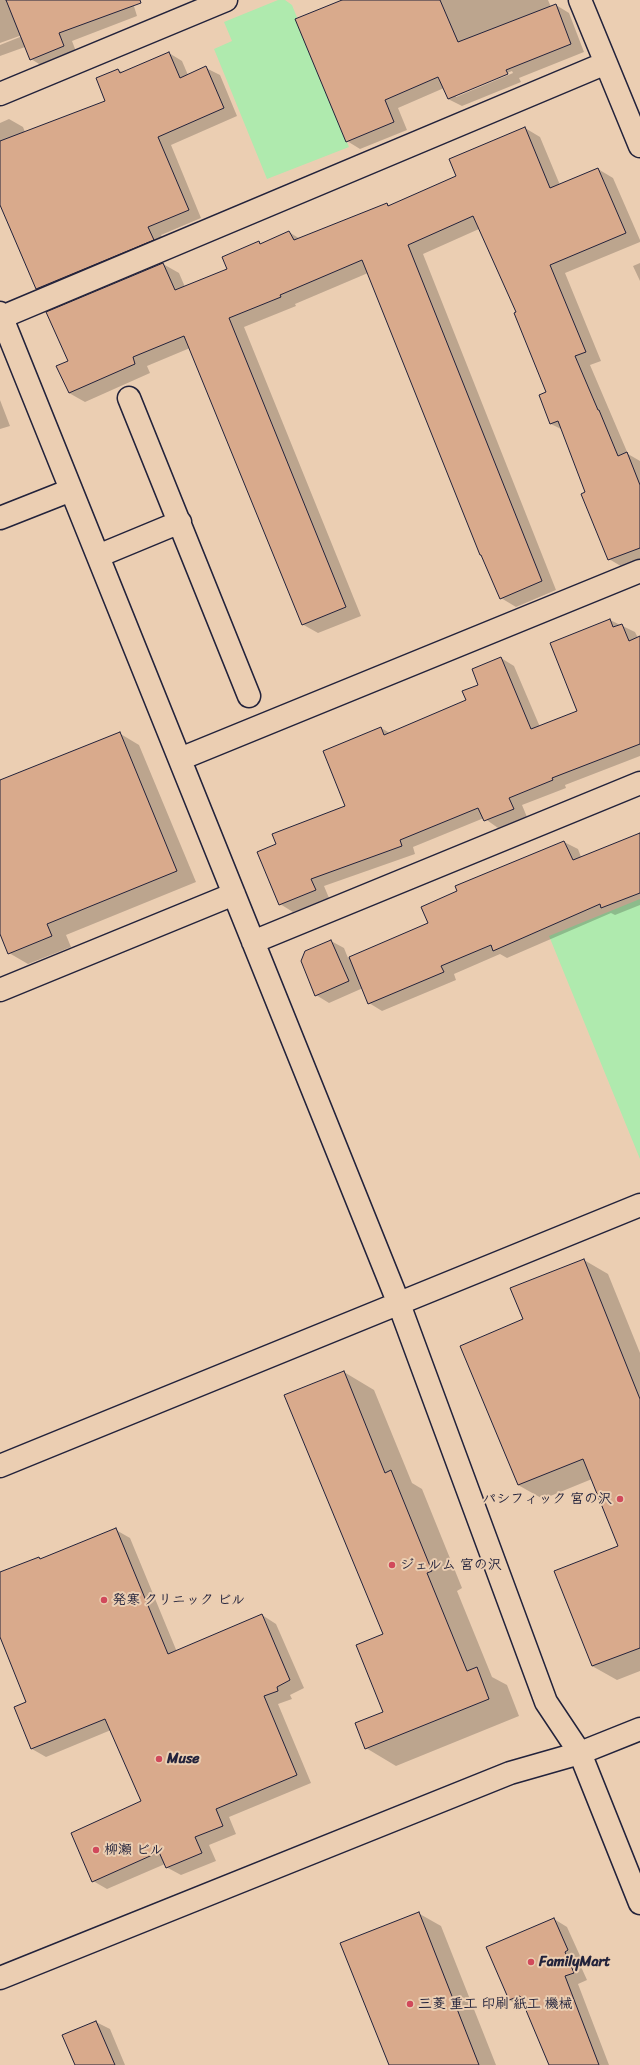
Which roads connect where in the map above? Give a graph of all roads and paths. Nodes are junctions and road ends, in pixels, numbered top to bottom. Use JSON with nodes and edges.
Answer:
{"nodes":[{"id":1,"x":226,"y":0,"type":"edge"},
{"id":2,"x":580,"y":0,"type":"edge"},
{"id":3,"x":606,"y":63,"type":"junction"},
{"id":4,"x":0,"y":94,"type":"edge"},
{"id":5,"x":640,"y":146,"type":"edge"},
{"id":6,"x":1,"y":315,"type":"edge"},
{"id":7,"x":129,"y":398,"type":"dead end"},
{"id":8,"x":71,"y":490,"type":"junction"},
{"id":9,"x":0,"y":518,"type":"edge"},
{"id":10,"x":180,"y":522,"type":"junction"},
{"id":11,"x":98,"y":556,"type":"junction"},
{"id":12,"x":640,"y":571,"type":"edge"},
{"id":13,"x":249,"y":696,"type":"dead end"},
{"id":14,"x":180,"y":759,"type":"junction"},
{"id":15,"x":640,"y":783,"type":"edge"},
{"id":16,"x":234,"y":894,"type":"junction"},
{"id":17,"x":253,"y":942,"type":"junction"},
{"id":18,"x":0,"y":990,"type":"edge"},
{"id":19,"x":640,"y":1205,"type":"edge"},
{"id":20,"x":399,"y":1304,"type":"junction"},
{"id":21,"x":0,"y":1466,"type":"edge"},
{"id":22,"x":640,"y":1729,"type":"edge"},
{"id":23,"x":580,"y":1753,"type":"junction"},
{"id":24,"x":640,"y":1903,"type":"edge"},
{"id":25,"x":0,"y":1978,"type":"edge"}],
"edges":[{"from":1,"to":4,"type":"street"},
{"from":2,"to":3,"type":"street"},
{"from":3,"to":5,"type":"street"},
{"from":3,"to":6,"type":"street"},
{"from":6,"to":8,"type":"street"},
{"from":7,"to":10,"type":"street"},
{"from":8,"to":9,"type":"street"},
{"from":8,"to":11,"type":"street"},
{"from":10,"to":11,"type":"street"},
{"from":10,"to":13,"type":"street"},
{"from":11,"to":14,"type":"street"},
{"from":12,"to":14,"type":"street"},
{"from":14,"to":16,"type":"street"},
{"from":15,"to":17,"type":"street"},
{"from":16,"to":17,"type":"street"},
{"from":16,"to":18,"type":"street"},
{"from":17,"to":20,"type":"street"},
{"from":19,"to":20,"type":"street"},
{"from":20,"to":21,"type":"street"},
{"from":20,"to":23,"type":"street"},
{"from":22,"to":23,"type":"street"},
{"from":23,"to":24,"type":"street"},
{"from":23,"to":25,"type":"street"}]}
